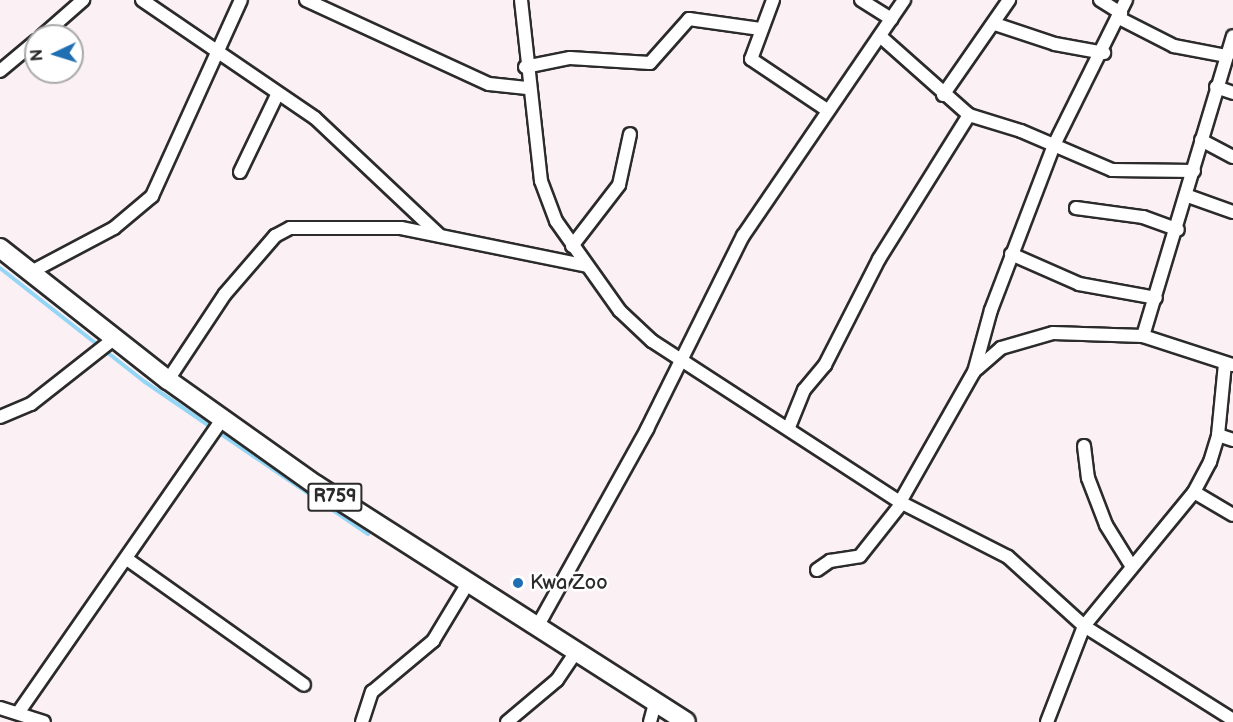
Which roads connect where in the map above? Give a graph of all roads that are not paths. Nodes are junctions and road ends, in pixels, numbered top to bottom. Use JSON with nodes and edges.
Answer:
{"nodes":[{"id":1,"x":83,"y":0,"type":"edge"},
{"id":2,"x":142,"y":0,"type":"edge"},
{"id":3,"x":241,"y":0,"type":"edge"},
{"id":4,"x":306,"y":0,"type":"edge"},
{"id":5,"x":521,"y":0,"type":"edge"},
{"id":6,"x":773,"y":0,"type":"edge"},
{"id":7,"x":861,"y":0,"type":"edge"},
{"id":8,"x":904,"y":0,"type":"edge"},
{"id":9,"x":1009,"y":0,"type":"edge"},
{"id":10,"x":1100,"y":0,"type":"edge"},
{"id":11,"x":1126,"y":0,"type":"edge"},
{"id":12,"x":1120,"y":16,"type":"junction"},
{"id":13,"x":891,"y":19,"type":"junction"},
{"id":14,"x":56,"y":24,"type":"edge"},
{"id":15,"x":995,"y":24,"type":"junction"},
{"id":16,"x":760,"y":29,"type":"junction"},
{"id":17,"x":880,"y":36,"type":"junction"},
{"id":18,"x":1233,"y":36,"type":"edge"},
{"id":19,"x":24,"y":51,"type":"edge"},
{"id":20,"x":220,"y":51,"type":"junction"},
{"id":21,"x":1104,"y":53,"type":"junction"},
{"id":22,"x":1227,"y":56,"type":"junction"},
{"id":23,"x":525,"y":67,"type":"junction"},
{"id":24,"x":0,"y":71,"type":"edge"},
{"id":25,"x":1216,"y":87,"type":"junction"},
{"id":26,"x":528,"y":88,"type":"junction"},
{"id":27,"x":1233,"y":93,"type":"edge"},
{"id":28,"x":277,"y":95,"type":"junction"},
{"id":29,"x":943,"y":95,"type":"junction"},
{"id":30,"x":827,"y":110,"type":"junction"},
{"id":31,"x":969,"y":115,"type":"junction"},
{"id":32,"x":630,"y":134,"type":"dead end"},
{"id":33,"x":1201,"y":140,"type":"junction"},
{"id":34,"x":1054,"y":145,"type":"junction"},
{"id":35,"x":1233,"y":157,"type":"edge"},
{"id":36,"x":1194,"y":171,"type":"junction"},
{"id":37,"x":240,"y":172,"type":"dead end"},
{"id":38,"x":1188,"y":196,"type":"junction"},
{"id":39,"x":1076,"y":208,"type":"dead end"},
{"id":40,"x":1233,"y":212,"type":"edge"},
{"id":41,"x":1178,"y":230,"type":"junction"},
{"id":42,"x":440,"y":237,"type":"junction"},
{"id":43,"x":572,"y":246,"type":"junction"},
{"id":44,"x":0,"y":248,"type":"edge"},
{"id":45,"x":1011,"y":254,"type":"junction"},
{"id":46,"x":587,"y":266,"type":"junction"},
{"id":47,"x":31,"y":272,"type":"junction"},
{"id":48,"x":1156,"y":298,"type":"junction"},
{"id":49,"x":1143,"y":336,"type":"junction"},
{"id":50,"x":116,"y":337,"type":"junction"},
{"id":51,"x":683,"y":360,"type":"junction"},
{"id":52,"x":1229,"y":364,"type":"edge"},
{"id":53,"x":974,"y":372,"type":"junction"},
{"id":54,"x":168,"y":380,"type":"junction"},
{"id":55,"x":0,"y":417,"type":"edge"},
{"id":56,"x":223,"y":418,"type":"junction"},
{"id":57,"x":789,"y":427,"type":"junction"},
{"id":58,"x":1218,"y":435,"type":"junction"},
{"id":59,"x":1233,"y":440,"type":"edge"},
{"id":60,"x":1084,"y":446,"type":"dead end"},
{"id":61,"x":1194,"y":492,"type":"junction"},
{"id":62,"x":901,"y":502,"type":"junction"},
{"id":63,"x":1233,"y":515,"type":"edge"},
{"id":64,"x":127,"y":559,"type":"junction"},
{"id":65,"x":1131,"y":567,"type":"junction"},
{"id":66,"x":817,"y":570,"type":"dead end"},
{"id":67,"x":468,"y":583,"type":"junction"},
{"id":68,"x":1084,"y":626,"type":"junction"},
{"id":69,"x":537,"y":627,"type":"junction"},
{"id":70,"x":577,"y":650,"type":"junction"},
{"id":71,"x":304,"y":685,"type":"dead end"},
{"id":72,"x":655,"y":703,"type":"junction"},
{"id":73,"x":0,"y":708,"type":"edge"},
{"id":74,"x":18,"y":713,"type":"junction"},
{"id":75,"x":1233,"y":720,"type":"edge"},
{"id":76,"x":44,"y":722,"type":"edge"},
{"id":77,"x":362,"y":722,"type":"edge"},
{"id":78,"x":507,"y":722,"type":"edge"},
{"id":79,"x":650,"y":722,"type":"edge"},
{"id":80,"x":686,"y":722,"type":"edge"},
{"id":81,"x":1047,"y":722,"type":"edge"}],
"edges":[{"from":1,"to":14,"type":"street"},
{"from":2,"to":20,"type":"street"},
{"from":3,"to":20,"type":"street"},
{"from":4,"to":26,"type":"street"},
{"from":5,"to":23,"type":"street"},
{"from":6,"to":16,"type":"street"},
{"from":7,"to":13,"type":"street"},
{"from":8,"to":13,"type":"street"},
{"from":9,"to":15,"type":"street"},
{"from":10,"to":12,"type":"street"},
{"from":11,"to":12,"type":"street"},
{"from":12,"to":21,"type":"street"},
{"from":12,"to":22,"type":"street"},
{"from":13,"to":17,"type":"street"},
{"from":15,"to":21,"type":"street"},
{"from":15,"to":29,"type":"street"},
{"from":16,"to":23,"type":"street"},
{"from":16,"to":30,"type":"street"},
{"from":17,"to":29,"type":"street"},
{"from":17,"to":30,"type":"street"},
{"from":18,"to":22,"type":"street"},
{"from":19,"to":24,"type":"street"},
{"from":20,"to":28,"type":"street"},
{"from":20,"to":47,"type":"street"},
{"from":21,"to":34,"type":"street"},
{"from":22,"to":25,"type":"street"},
{"from":23,"to":26,"type":"street"},
{"from":25,"to":27,"type":"street"},
{"from":25,"to":33,"type":"street"},
{"from":26,"to":43,"type":"street"},
{"from":28,"to":37,"type":"street"},
{"from":28,"to":42,"type":"street"},
{"from":29,"to":31,"type":"street"},
{"from":30,"to":51,"type":"street"},
{"from":31,"to":34,"type":"street"},
{"from":31,"to":57,"type":"street"},
{"from":32,"to":43,"type":"street"},
{"from":33,"to":35,"type":"street"},
{"from":33,"to":36,"type":"street"},
{"from":34,"to":36,"type":"street"},
{"from":34,"to":45,"type":"street"},
{"from":36,"to":38,"type":"street"},
{"from":38,"to":40,"type":"street"},
{"from":38,"to":41,"type":"street"},
{"from":39,"to":41,"type":"street"},
{"from":41,"to":48,"type":"street"},
{"from":42,"to":46,"type":"street"},
{"from":42,"to":54,"type":"street"},
{"from":43,"to":46,"type":"street"},
{"from":44,"to":47,"type":"main road","number":"R759"},
{"from":45,"to":48,"type":"street"},
{"from":45,"to":53,"type":"street"},
{"from":46,"to":51,"type":"street"},
{"from":47,"to":50,"type":"main road","number":"R759"},
{"from":48,"to":49,"type":"street"},
{"from":49,"to":52,"type":"street"},
{"from":49,"to":53,"type":"street"},
{"from":50,"to":54,"type":"main road","number":"R759"},
{"from":50,"to":55,"type":"street"},
{"from":51,"to":57,"type":"street"},
{"from":51,"to":69,"type":"street"},
{"from":52,"to":58,"type":"street"},
{"from":53,"to":62,"type":"street"},
{"from":54,"to":56,"type":"main road","number":"R759"},
{"from":56,"to":64,"type":"street"},
{"from":56,"to":67,"type":"main road","number":"R759"},
{"from":57,"to":62,"type":"street"},
{"from":58,"to":59,"type":"street"},
{"from":58,"to":61,"type":"street"},
{"from":60,"to":65,"type":"street"},
{"from":61,"to":63,"type":"street"},
{"from":61,"to":65,"type":"street"},
{"from":62,"to":66,"type":"street"},
{"from":62,"to":68,"type":"street"},
{"from":64,"to":71,"type":"street"},
{"from":64,"to":74,"type":"street"},
{"from":65,"to":68,"type":"street"},
{"from":67,"to":69,"type":"main road","number":"R759"},
{"from":67,"to":77,"type":"street"},
{"from":68,"to":75,"type":"street"},
{"from":68,"to":81,"type":"street"},
{"from":69,"to":70,"type":"main road","number":"R759"},
{"from":70,"to":72,"type":"main road","number":"R759"},
{"from":70,"to":78,"type":"street"},
{"from":72,"to":79,"type":"street"},
{"from":72,"to":80,"type":"main road","number":"R759"},
{"from":73,"to":74,"type":"street"},
{"from":74,"to":76,"type":"street"}]}
